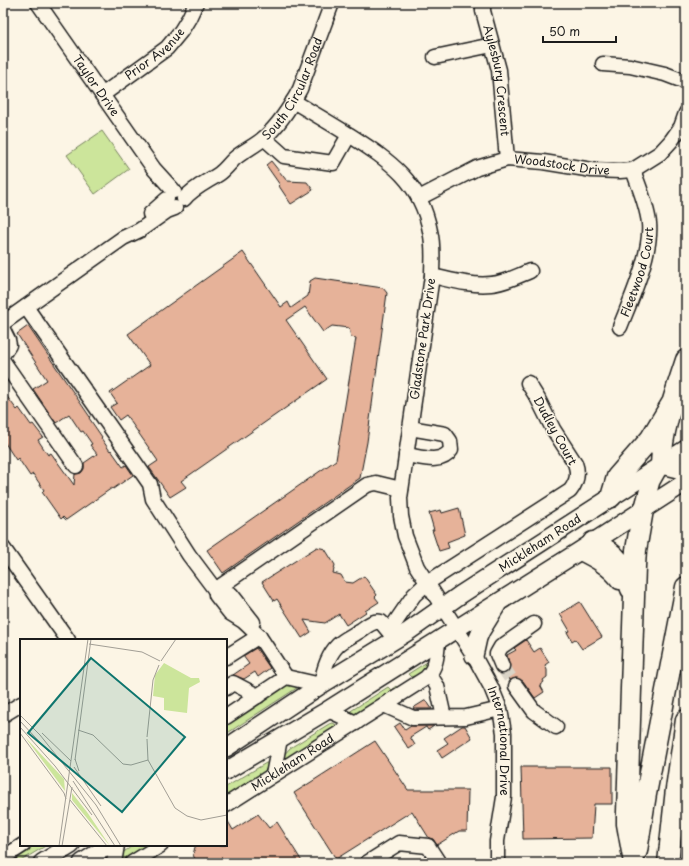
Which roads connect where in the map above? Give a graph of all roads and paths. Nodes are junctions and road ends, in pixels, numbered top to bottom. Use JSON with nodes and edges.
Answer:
{"nodes":[{"id":1,"x":38,"y":3,"type":"edge"},
{"id":2,"x":196,"y":3,"type":"edge"},
{"id":3,"x":332,"y":3,"type":"edge"},
{"id":4,"x":483,"y":3,"type":"edge"},
{"id":5,"x":492,"y":45,"type":"junction"},
{"id":6,"x":436,"y":57,"type":"dead end"},
{"id":7,"x":603,"y":64,"type":"dead end"},
{"id":8,"x":686,"y":82,"type":"edge"},
{"id":9,"x":102,"y":95,"type":"junction"},
{"id":10,"x":293,"y":101,"type":"junction"},
{"id":11,"x":686,"y":113,"type":"edge"},
{"id":12,"x":349,"y":135,"type":"junction"},
{"id":13,"x":264,"y":138,"type":"junction"},
{"id":14,"x":507,"y":159,"type":"junction"},
{"id":15,"x":633,"y":170,"type":"junction"},
{"id":16,"x":174,"y":197,"type":"junction"},
{"id":17,"x":418,"y":198,"type":"junction"},
{"id":18,"x":530,"y":271,"type":"dead end"},
{"id":19,"x":432,"y":276,"type":"junction"},
{"id":20,"x":26,"y":307,"type":"junction"},
{"id":21,"x":3,"y":323,"type":"edge"},
{"id":22,"x":620,"y":327,"type":"dead end"},
{"id":23,"x":3,"y":330,"type":"edge"},
{"id":24,"x":3,"y":354,"type":"edge"},
{"id":25,"x":686,"y":360,"type":"edge"},
{"id":26,"x":3,"y":361,"type":"edge"},
{"id":27,"x":528,"y":383,"type":"dead end"},
{"id":28,"x":672,"y":403,"type":"junction"},
{"id":29,"x":410,"y":428,"type":"junction"},
{"id":30,"x":686,"y":449,"type":"edge"},
{"id":31,"x":406,"y":455,"type":"junction"},
{"id":32,"x":661,"y":465,"type":"junction"},
{"id":33,"x":76,"y":466,"type":"dead end"},
{"id":34,"x":686,"y":471,"type":"edge"},
{"id":35,"x":686,"y":482,"type":"edge"},
{"id":36,"x":401,"y":489,"type":"junction"},
{"id":37,"x":611,"y":497,"type":"junction"},
{"id":38,"x":643,"y":510,"type":"junction"},
{"id":39,"x":585,"y":547,"type":"junction"},
{"id":40,"x":5,"y":556,"type":"edge"},
{"id":41,"x":427,"y":583,"type":"junction"},
{"id":42,"x":686,"y":587,"type":"edge"},
{"id":43,"x":215,"y":590,"type":"junction"},
{"id":44,"x":632,"y":590,"type":"junction"},
{"id":45,"x":499,"y":602,"type":"junction"},
{"id":46,"x":442,"y":607,"type":"junction"},
{"id":47,"x":534,"y":624,"type":"dead end"},
{"id":48,"x":456,"y":628,"type":"junction"},
{"id":49,"x":259,"y":636,"type":"junction"},
{"id":50,"x":67,"y":639,"type":"edge"},
{"id":51,"x":395,"y":639,"type":"junction"},
{"id":52,"x":438,"y":640,"type":"junction"},
{"id":53,"x":229,"y":651,"type":"edge"},
{"id":54,"x":474,"y":656,"type":"junction"},
{"id":55,"x":502,"y":666,"type":"tunnel mouth"},
{"id":56,"x":430,"y":675,"type":"junction"},
{"id":57,"x":286,"y":677,"type":"junction"},
{"id":58,"x":321,"y":685,"type":"junction"},
{"id":59,"x":516,"y":686,"type":"tunnel mouth"},
{"id":60,"x":227,"y":687,"type":"edge"},
{"id":61,"x":258,"y":696,"type":"junction"},
{"id":62,"x":20,"y":705,"type":"edge"},
{"id":63,"x":384,"y":705,"type":"junction"},
{"id":64,"x":500,"y":709,"type":"junction"},
{"id":65,"x":328,"y":710,"type":"junction"},
{"id":66,"x":3,"y":715,"type":"edge"},
{"id":67,"x":227,"y":716,"type":"edge"},
{"id":68,"x":444,"y":717,"type":"junction"},
{"id":69,"x":686,"y":720,"type":"edge"},
{"id":70,"x":356,"y":723,"type":"junction"},
{"id":71,"x":556,"y":727,"type":"dead end"},
{"id":72,"x":280,"y":739,"type":"junction"},
{"id":73,"x":227,"y":747,"type":"edge"},
{"id":74,"x":227,"y":770,"type":"edge"},
{"id":75,"x":273,"y":775,"type":"junction"},
{"id":76,"x":227,"y":804,"type":"edge"},
{"id":77,"x":21,"y":846,"type":"edge"},
{"id":78,"x":69,"y":846,"type":"edge"},
{"id":79,"x":108,"y":846,"type":"edge"},
{"id":80,"x":117,"y":846,"type":"edge"},
{"id":81,"x":158,"y":846,"type":"edge"},
{"id":82,"x":3,"y":858,"type":"edge"},
{"id":83,"x":42,"y":863,"type":"edge"},
{"id":84,"x":82,"y":863,"type":"edge"},
{"id":85,"x":114,"y":863,"type":"edge"},
{"id":86,"x":132,"y":863,"type":"edge"},
{"id":87,"x":367,"y":863,"type":"edge"},
{"id":88,"x":439,"y":863,"type":"edge"},
{"id":89,"x":498,"y":863,"type":"edge"},
{"id":90,"x":635,"y":863,"type":"edge"},
{"id":91,"x":668,"y":863,"type":"edge"}],
"edges":[{"from":1,"to":9,"type":"street","name":"Taylor Drive"},
{"from":2,"to":9,"type":"street","name":"Prior Avenue"},
{"from":3,"to":10,"type":"street","name":"South Circular Road"},
{"from":4,"to":5,"type":"street","name":"Aylesbury Crescent"},
{"from":5,"to":6,"type":"street"},
{"from":5,"to":14,"type":"street","name":"Aylesbury Crescent"},
{"from":7,"to":8,"type":"street"},
{"from":9,"to":16,"type":"street","name":"Taylor Drive"},
{"from":10,"to":12,"type":"street","name":"Gladstone Park Drive"},
{"from":10,"to":13,"type":"street","name":"South Circular Road"},
{"from":11,"to":15,"type":"street","name":"Woodstock Drive"},
{"from":12,"to":13,"type":"street"},
{"from":12,"to":17,"type":"street","name":"Gladstone Park Drive"},
{"from":13,"to":16,"type":"street","name":"South Circular Road"},
{"from":14,"to":15,"type":"street","name":"Woodstock Drive"},
{"from":14,"to":17,"type":"street","name":"Woodstock Drive"},
{"from":15,"to":22,"type":"street","name":"Fleetwood Court"},
{"from":16,"to":20,"type":"street","name":"South Circular Road"},
{"from":17,"to":19,"type":"street","name":"Gladstone Park Drive"},
{"from":18,"to":19,"type":"street"},
{"from":19,"to":29,"type":"street","name":"Gladstone Park Drive"},
{"from":20,"to":21,"type":"street","name":"South Circular Road"},
{"from":20,"to":43,"type":"street"},
{"from":23,"to":24,"type":"street"},
{"from":25,"to":28,"type":"highway"},
{"from":26,"to":33,"type":"street"},
{"from":27,"to":41,"type":"street","name":"Dudley Court"},
{"from":28,"to":32,"type":"highway"},
{"from":28,"to":37,"type":"highway"},
{"from":29,"to":31,"type":"street","name":"Gladstone Park Drive"},
{"from":29,"to":31,"type":"street"},
{"from":30,"to":32,"type":"main road","name":"Mickleham Road"},
{"from":31,"to":36,"type":"street","name":"Gladstone Park Drive"},
{"from":32,"to":34,"type":"main road"},
{"from":32,"to":37,"type":"main road","name":"Mickleham Road"},
{"from":32,"to":38,"type":"main road"},
{"from":35,"to":38,"type":"main road"},
{"from":36,"to":41,"type":"street","name":"Gladstone Park Drive"},
{"from":36,"to":43,"type":"street"},
{"from":37,"to":46,"type":"main road","name":"Mickleham Road"},
{"from":38,"to":39,"type":"main road"},
{"from":38,"to":44,"type":"highway"},
{"from":39,"to":44,"type":"highway"},
{"from":39,"to":45,"type":"main road"},
{"from":40,"to":50,"type":"street"},
{"from":41,"to":46,"type":"street","name":"Gladstone Park Drive"},
{"from":41,"to":51,"type":"street"},
{"from":42,"to":90,"type":"highway"},
{"from":43,"to":49,"type":"street"},
{"from":44,"to":90,"type":"highway"},
{"from":45,"to":48,"type":"main road"},
{"from":45,"to":54,"type":"main road"},
{"from":46,"to":48,"type":"street","name":"Gladstone Park Drive"},
{"from":46,"to":51,"type":"main road","name":"Mickleham Road"},
{"from":47,"to":55,"type":"street"},
{"from":48,"to":52,"type":"main road"},
{"from":48,"to":54,"type":"street","name":"International Drive"},
{"from":49,"to":53,"type":"street"},
{"from":49,"to":57,"type":"street"},
{"from":51,"to":58,"type":"main road","name":"Mickleham Road"},
{"from":51,"to":58,"type":"street"},
{"from":52,"to":56,"type":"street"},
{"from":52,"to":65,"type":"main road"},
{"from":54,"to":64,"type":"street","name":"International Drive"},
{"from":56,"to":63,"type":"street","name":"Mickleham Road"},
{"from":56,"to":68,"type":"street"},
{"from":57,"to":58,"type":"street"},
{"from":57,"to":61,"type":"street"},
{"from":58,"to":73,"type":"main road","name":"Mickleham Road"},
{"from":59,"to":71,"type":"street"},
{"from":60,"to":61,"type":"street"},
{"from":61,"to":67,"type":"street"},
{"from":62,"to":66,"type":"street"},
{"from":63,"to":68,"type":"street"},
{"from":63,"to":70,"type":"street","name":"Mickleham Road"},
{"from":64,"to":68,"type":"street"},
{"from":64,"to":89,"type":"street","name":"International Drive"},
{"from":65,"to":70,"type":"street"},
{"from":65,"to":72,"type":"main road"},
{"from":69,"to":91,"type":"highway"},
{"from":70,"to":75,"type":"street","name":"Mickleham Road"},
{"from":72,"to":74,"type":"main road"},
{"from":72,"to":75,"type":"street"},
{"from":75,"to":76,"type":"street","name":"Mickleham Road"},
{"from":77,"to":82,"type":"street"},
{"from":78,"to":83,"type":"main road"},
{"from":79,"to":84,"type":"main road"},
{"from":80,"to":85,"type":"street"},
{"from":81,"to":86,"type":"street"},
{"from":87,"to":88,"type":"street"}]}
